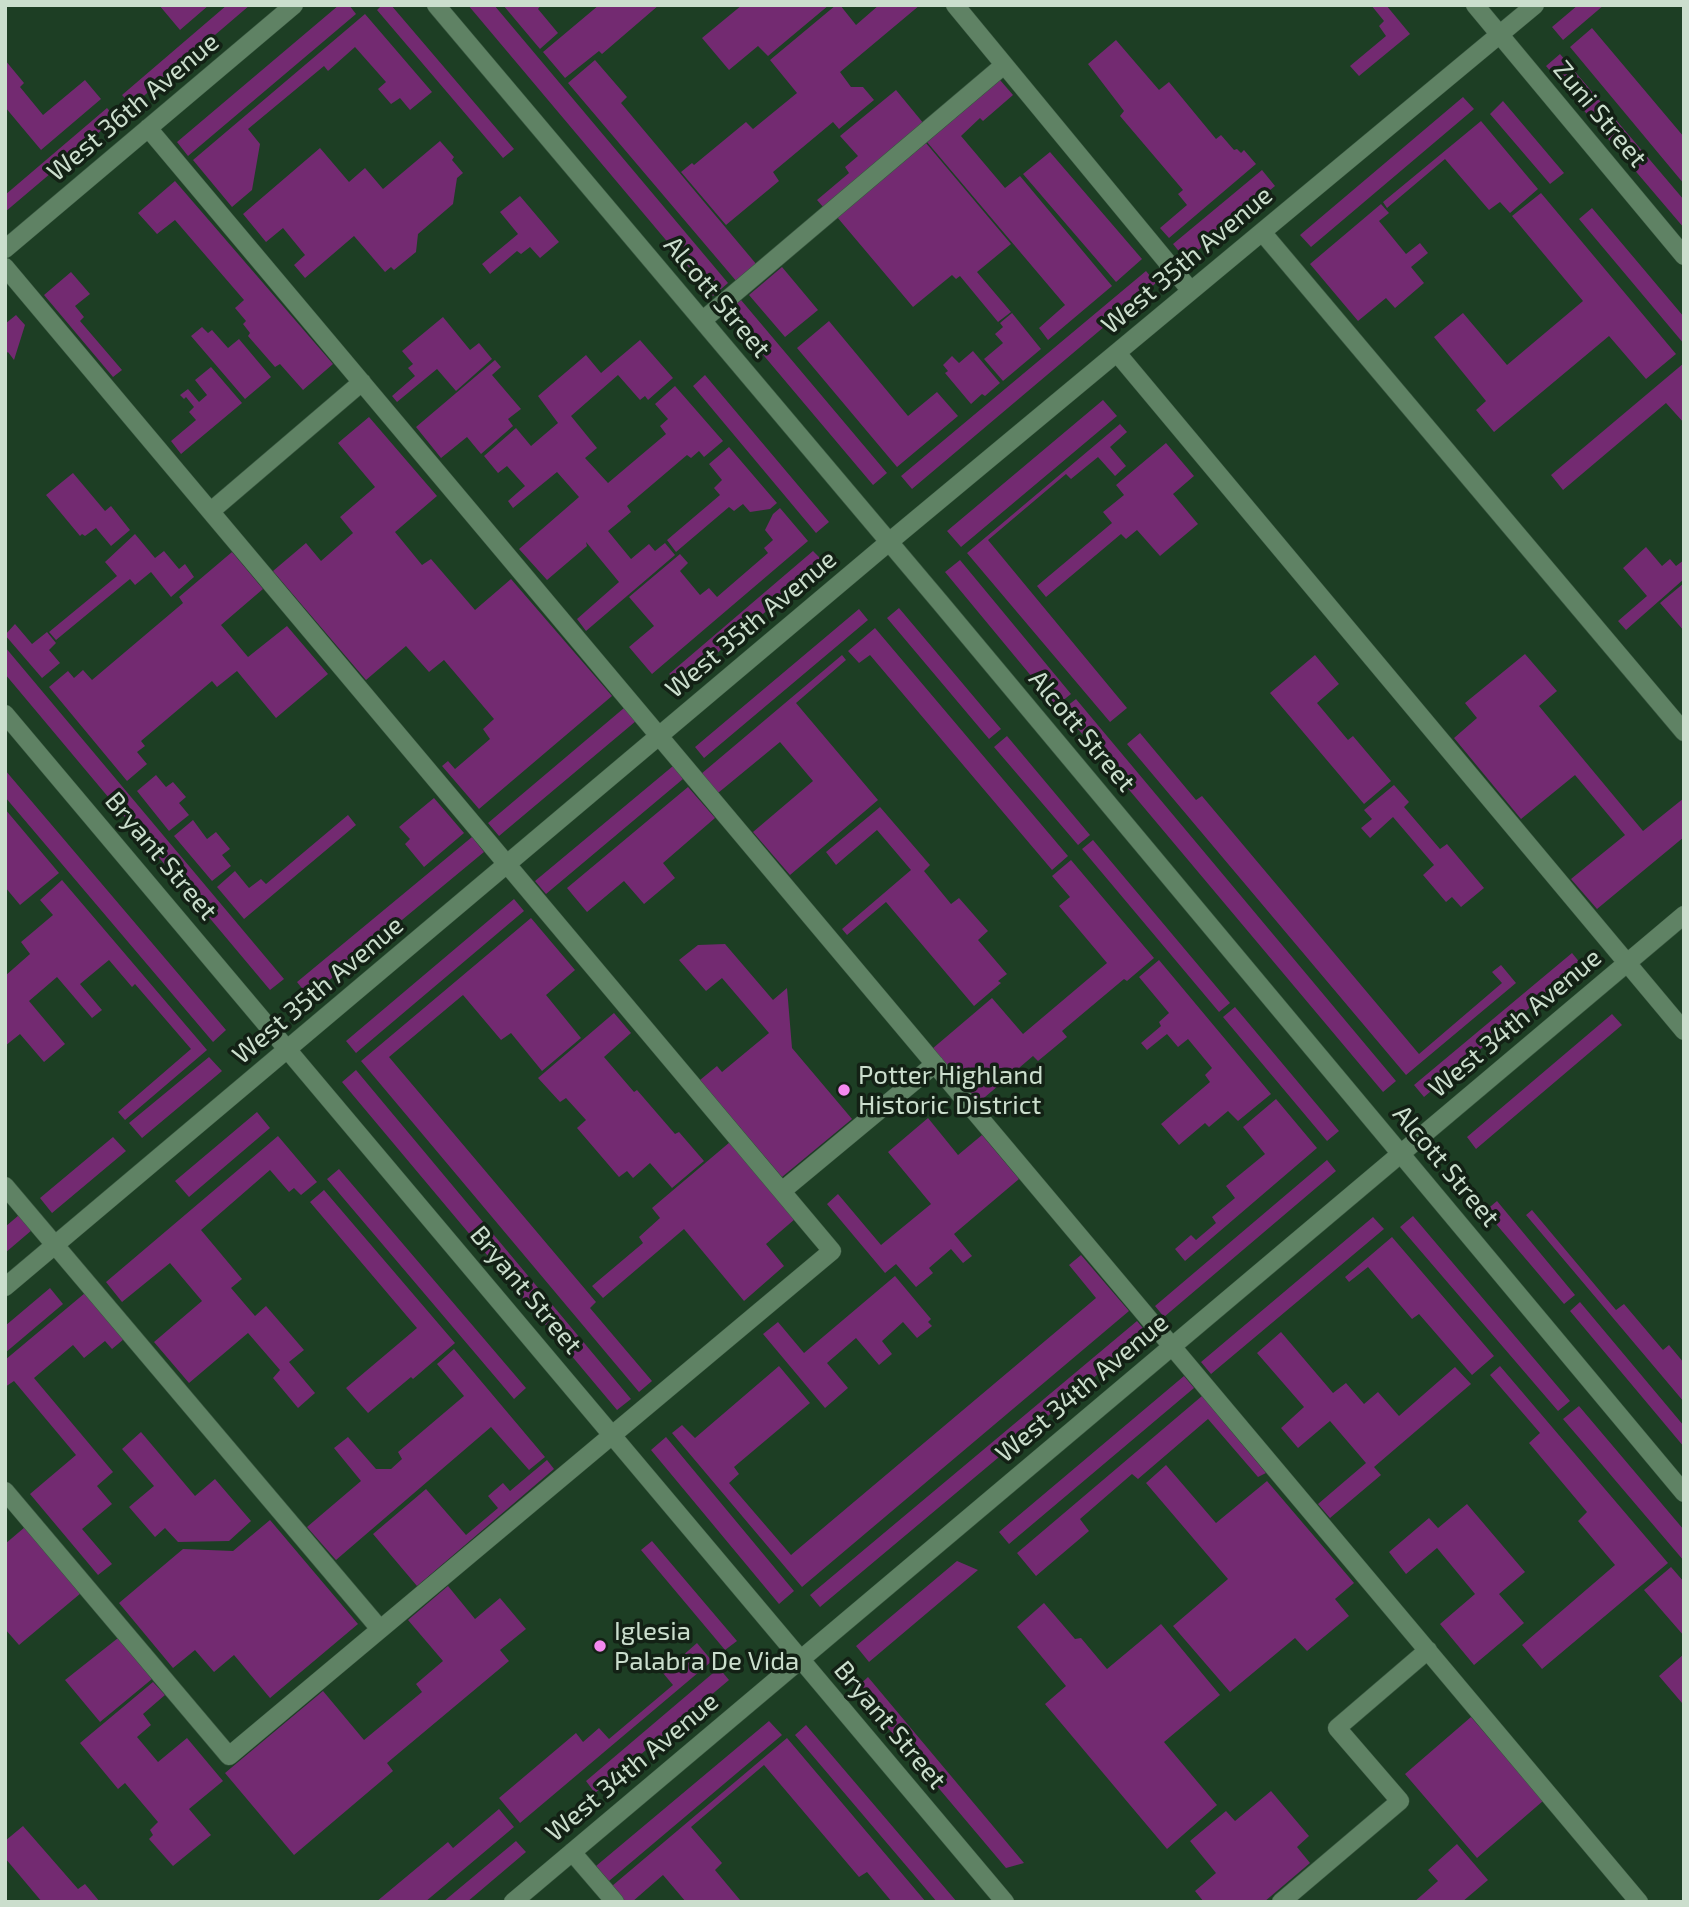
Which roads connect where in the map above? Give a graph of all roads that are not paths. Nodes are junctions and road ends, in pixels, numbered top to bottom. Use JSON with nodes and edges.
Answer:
{"nodes":[{"id":1,"x":294,"y":5,"type":"edge"},
{"id":2,"x":436,"y":5,"type":"edge"},
{"id":3,"x":954,"y":5,"type":"edge"},
{"id":4,"x":1475,"y":5,"type":"edge"},
{"id":5,"x":1535,"y":5,"type":"edge"},
{"id":6,"x":1500,"y":34,"type":"junction"},
{"id":7,"x":1004,"y":65,"type":"junction"},
{"id":8,"x":148,"y":128,"type":"junction"},
{"id":9,"x":1262,"y":232,"type":"junction"},
{"id":10,"x":5,"y":249,"type":"edge"},
{"id":11,"x":1684,"y":256,"type":"edge"},
{"id":12,"x":5,"y":267,"type":"edge"},
{"id":13,"x":1191,"y":291,"type":"junction"},
{"id":14,"x":703,"y":320,"type":"junction"},
{"id":15,"x":1117,"y":352,"type":"junction"},
{"id":16,"x":362,"y":382,"type":"junction"},
{"id":17,"x":211,"y":511,"type":"junction"},
{"id":18,"x":889,"y":542,"type":"junction"},
{"id":19,"x":5,"y":714,"type":"edge"},
{"id":20,"x":1684,"y":733,"type":"edge"},
{"id":21,"x":659,"y":736,"type":"junction"},
{"id":22,"x":508,"y":864,"type":"junction"},
{"id":23,"x":1684,"y":915,"type":"edge"},
{"id":24,"x":1626,"y":963,"type":"junction"},
{"id":25,"x":1684,"y":1031,"type":"edge"},
{"id":26,"x":288,"y":1049,"type":"junction"},
{"id":27,"x":935,"y":1064,"type":"junction"},
{"id":28,"x":1401,"y":1153,"type":"junction"},
{"id":29,"x":5,"y":1186,"type":"edge"},
{"id":30,"x":782,"y":1191,"type":"junction"},
{"id":31,"x":55,"y":1245,"type":"junction"},
{"id":32,"x":5,"y":1287,"type":"edge"},
{"id":33,"x":1173,"y":1346,"type":"junction"},
{"id":34,"x":613,"y":1434,"type":"junction"},
{"id":35,"x":5,"y":1491,"type":"edge"},
{"id":36,"x":1684,"y":1493,"type":"edge"},
{"id":37,"x":380,"y":1629,"type":"junction"},
{"id":38,"x":1428,"y":1650,"type":"junction"},
{"id":39,"x":801,"y":1659,"type":"junction"},
{"id":40,"x":572,"y":1852,"type":"junction"},
{"id":41,"x":513,"y":1902,"type":"edge"},
{"id":42,"x":615,"y":1902,"type":"edge"},
{"id":43,"x":1005,"y":1902,"type":"edge"},
{"id":44,"x":1281,"y":1902,"type":"edge"},
{"id":45,"x":1639,"y":1902,"type":"edge"}],
"edges":[{"from":1,"to":8,"type":"street","name":"West 36th Avenue"},
{"from":2,"to":14,"type":"street","name":"Alcott Street"},
{"from":3,"to":7,"type":"street"},
{"from":4,"to":6,"type":"street","name":"Zuni Street"},
{"from":5,"to":6,"type":"street","name":"West 35th Avenue"},
{"from":6,"to":9,"type":"street","name":"West 35th Avenue"},
{"from":6,"to":11,"type":"street","name":"Zuni Street"},
{"from":7,"to":13,"type":"street"},
{"from":7,"to":14,"type":"street"},
{"from":8,"to":10,"type":"street","name":"West 36th Avenue"},
{"from":8,"to":16,"type":"street"},
{"from":9,"to":13,"type":"street","name":"West 35th Avenue"},
{"from":9,"to":20,"type":"street"},
{"from":12,"to":17,"type":"street"},
{"from":13,"to":15,"type":"street","name":"West 35th Avenue"},
{"from":14,"to":18,"type":"street","name":"Alcott Street"},
{"from":15,"to":18,"type":"street","name":"West 35th Avenue"},
{"from":15,"to":24,"type":"street"},
{"from":16,"to":17,"type":"street"},
{"from":16,"to":21,"type":"street"},
{"from":17,"to":22,"type":"street"},
{"from":18,"to":21,"type":"street","name":"West 35th Avenue"},
{"from":18,"to":28,"type":"street","name":"Alcott Street"},
{"from":19,"to":26,"type":"street","name":"Bryant Street"},
{"from":21,"to":22,"type":"street","name":"West 35th Avenue"},
{"from":21,"to":27,"type":"street"},
{"from":22,"to":26,"type":"street","name":"West 35th Avenue"},
{"from":22,"to":30,"type":"street"},
{"from":23,"to":24,"type":"street","name":"West 34th Avenue"},
{"from":24,"to":25,"type":"street"},
{"from":24,"to":28,"type":"street","name":"West 34th Avenue"},
{"from":26,"to":31,"type":"street","name":"West 35th Avenue"},
{"from":26,"to":34,"type":"street","name":"Bryant Street"},
{"from":27,"to":30,"type":"street"},
{"from":27,"to":33,"type":"street"},
{"from":28,"to":33,"type":"street","name":"West 34th Avenue"},
{"from":28,"to":36,"type":"street","name":"Alcott Street"},
{"from":29,"to":31,"type":"street"},
{"from":30,"to":34,"type":"street"},
{"from":31,"to":32,"type":"street","name":"West 35th Avenue"},
{"from":31,"to":37,"type":"street"},
{"from":33,"to":38,"type":"street"},
{"from":33,"to":39,"type":"street","name":"West 34th Avenue"},
{"from":34,"to":37,"type":"street"},
{"from":34,"to":39,"type":"street","name":"Bryant Street"},
{"from":35,"to":37,"type":"street"},
{"from":38,"to":44,"type":"street"},
{"from":38,"to":45,"type":"street"},
{"from":39,"to":40,"type":"street","name":"West 34th Avenue"},
{"from":39,"to":43,"type":"street","name":"Bryant Street"},
{"from":40,"to":41,"type":"street","name":"West 34th Avenue"},
{"from":40,"to":42,"type":"street"}]}
